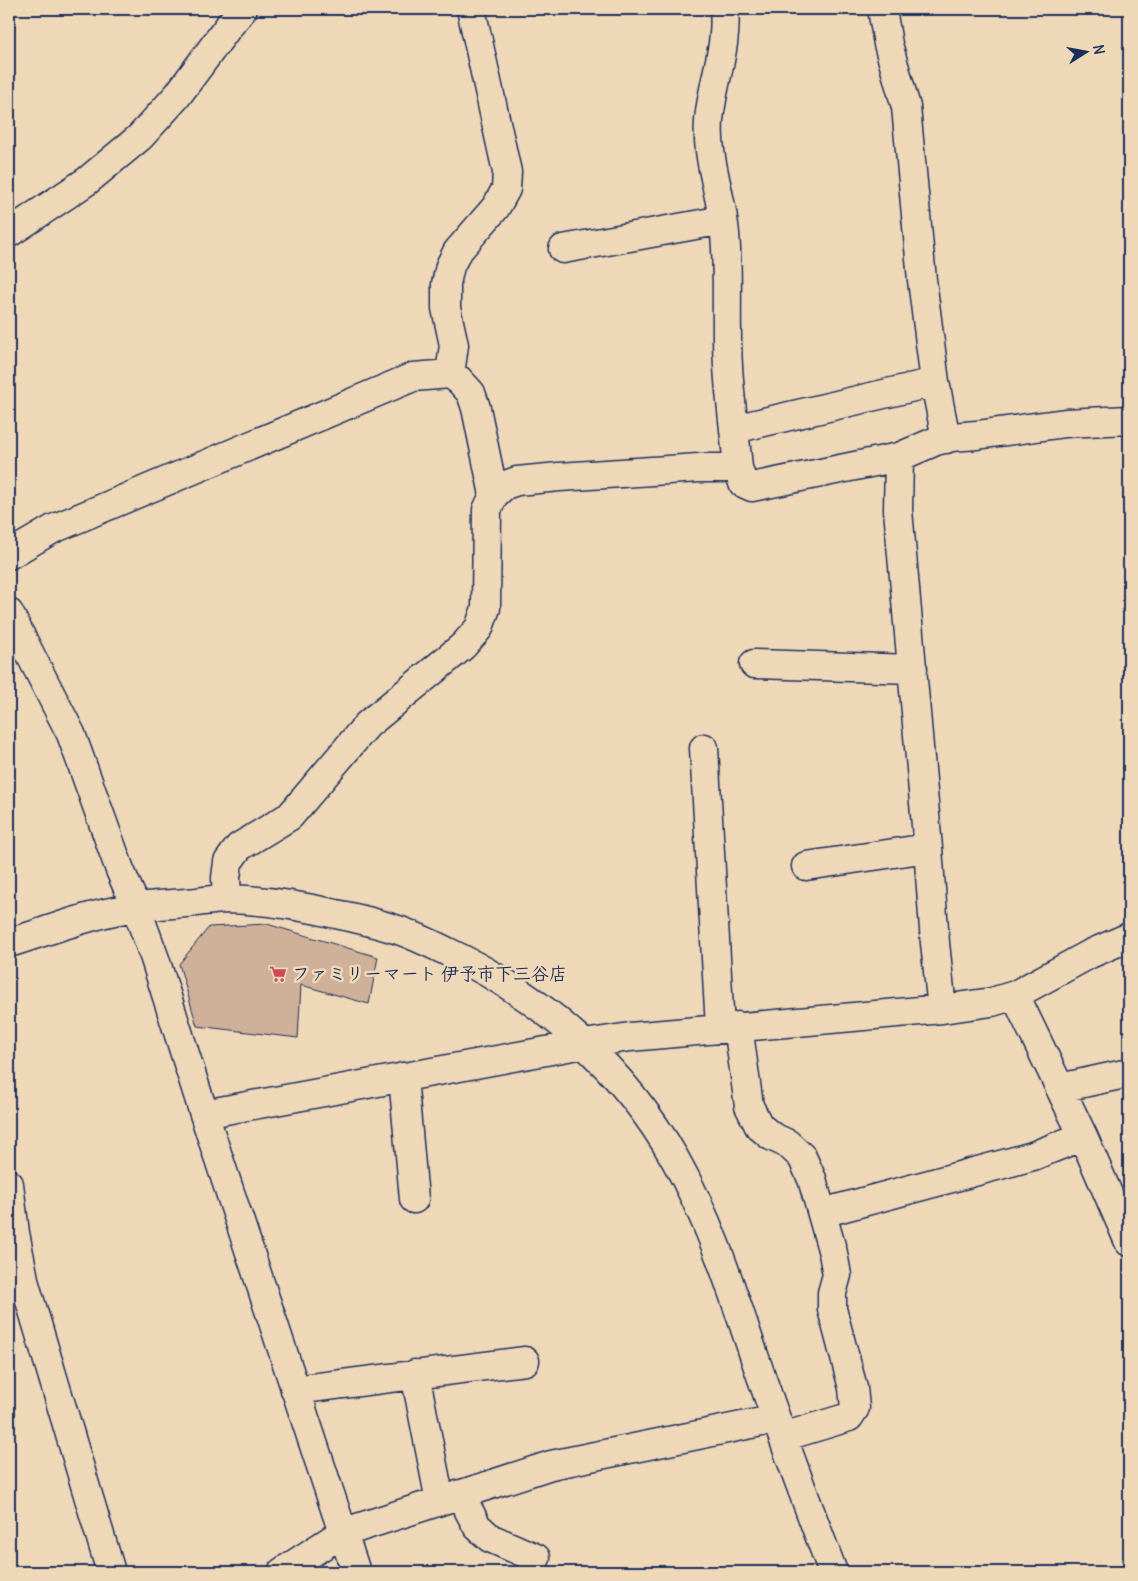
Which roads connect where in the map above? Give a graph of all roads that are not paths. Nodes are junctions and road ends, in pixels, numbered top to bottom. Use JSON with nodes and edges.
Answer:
{"nodes":[{"id":1,"x":243,"y":9,"type":"edge"},
{"id":2,"x":471,"y":9,"type":"edge"},
{"id":3,"x":724,"y":9,"type":"edge"},
{"id":4,"x":882,"y":9,"type":"edge"},
{"id":5,"x":723,"y":220,"type":"junction"},
{"id":6,"x":9,"y":233,"type":"edge"},
{"id":7,"x":563,"y":249,"type":"dead end"},
{"id":8,"x":450,"y":374,"type":"junction"},
{"id":9,"x":935,"y":382,"type":"junction"},
{"id":10,"x":1129,"y":420,"type":"edge"},
{"id":11,"x":734,"y":429,"type":"junction"},
{"id":12,"x":946,"y":439,"type":"junction"},
{"id":13,"x":899,"y":457,"type":"junction"},
{"id":14,"x":738,"y":468,"type":"junction"},
{"id":15,"x":494,"y":495,"type":"junction"},
{"id":16,"x":9,"y":555,"type":"edge"},
{"id":17,"x":9,"y":612,"type":"edge"},
{"id":18,"x":754,"y":664,"type":"dead end"},
{"id":19,"x":913,"y":669,"type":"junction"},
{"id":20,"x":704,"y":748,"type":"dead end"},
{"id":21,"x":928,"y":848,"type":"junction"},
{"id":22,"x":806,"y":866,"type":"dead end"},
{"id":23,"x":227,"y":899,"type":"junction"},
{"id":24,"x":136,"y":907,"type":"junction"},
{"id":25,"x":1129,"y":937,"type":"edge"},
{"id":26,"x":9,"y":943,"type":"edge"},
{"id":27,"x":1015,"y":995,"type":"junction"},
{"id":28,"x":942,"y":1009,"type":"junction"},
{"id":29,"x":729,"y":1027,"type":"junction"},
{"id":30,"x":584,"y":1044,"type":"junction"},
{"id":31,"x":1129,"y":1073,"type":"edge"},
{"id":32,"x":403,"y":1077,"type":"junction"},
{"id":33,"x":1060,"y":1088,"type":"junction"},
{"id":34,"x":204,"y":1114,"type":"junction"},
{"id":35,"x":1083,"y":1136,"type":"junction"},
{"id":36,"x":9,"y":1184,"type":"edge"},
{"id":37,"x":414,"y":1199,"type":"dead end"},
{"id":38,"x":822,"y":1213,"type":"junction"},
{"id":39,"x":1129,"y":1242,"type":"edge"},
{"id":40,"x":525,"y":1361,"type":"dead end"},
{"id":41,"x":415,"y":1374,"type":"junction"},
{"id":42,"x":294,"y":1390,"type":"junction"},
{"id":43,"x":779,"y":1428,"type":"junction"},
{"id":44,"x":450,"y":1498,"type":"junction"},
{"id":45,"x":342,"y":1533,"type":"junction"},
{"id":46,"x":536,"y":1558,"type":"dead end"},
{"id":47,"x":111,"y":1572,"type":"edge"},
{"id":48,"x":282,"y":1572,"type":"edge"},
{"id":49,"x":356,"y":1572,"type":"edge"},
{"id":50,"x":833,"y":1572,"type":"edge"}],
"edges":[{"from":1,"to":6,"type":"street"},
{"from":2,"to":8,"type":"street"},
{"from":3,"to":5,"type":"street"},
{"from":4,"to":9,"type":"street"},
{"from":5,"to":7,"type":"street"},
{"from":5,"to":11,"type":"street"},
{"from":8,"to":15,"type":"street"},
{"from":8,"to":16,"type":"street"},
{"from":9,"to":11,"type":"street"},
{"from":9,"to":12,"type":"street"},
{"from":10,"to":12,"type":"street"},
{"from":11,"to":14,"type":"street"},
{"from":12,"to":13,"type":"street"},
{"from":13,"to":14,"type":"street"},
{"from":13,"to":19,"type":"street"},
{"from":14,"to":15,"type":"street"},
{"from":15,"to":23,"type":"street"},
{"from":17,"to":24,"type":"street"},
{"from":18,"to":19,"type":"street"},
{"from":19,"to":21,"type":"street"},
{"from":20,"to":29,"type":"street"},
{"from":21,"to":22,"type":"street"},
{"from":21,"to":28,"type":"street"},
{"from":23,"to":24,"type":"street"},
{"from":23,"to":30,"type":"street"},
{"from":24,"to":26,"type":"street"},
{"from":24,"to":34,"type":"street"},
{"from":25,"to":27,"type":"street"},
{"from":27,"to":28,"type":"street"},
{"from":27,"to":33,"type":"street"},
{"from":28,"to":29,"type":"street"},
{"from":29,"to":30,"type":"street"},
{"from":29,"to":38,"type":"street"},
{"from":30,"to":32,"type":"street"},
{"from":30,"to":43,"type":"street"},
{"from":31,"to":33,"type":"street"},
{"from":32,"to":34,"type":"street"},
{"from":32,"to":37,"type":"street"},
{"from":33,"to":35,"type":"street"},
{"from":34,"to":42,"type":"street"},
{"from":35,"to":38,"type":"street"},
{"from":35,"to":39,"type":"street"},
{"from":36,"to":47,"type":"street"},
{"from":38,"to":43,"type":"street"},
{"from":40,"to":41,"type":"street"},
{"from":41,"to":42,"type":"street"},
{"from":41,"to":44,"type":"street"},
{"from":42,"to":45,"type":"street"},
{"from":43,"to":44,"type":"street"},
{"from":43,"to":50,"type":"street"},
{"from":44,"to":45,"type":"street"},
{"from":44,"to":46,"type":"street"},
{"from":45,"to":48,"type":"street"},
{"from":45,"to":49,"type":"street"}]}
